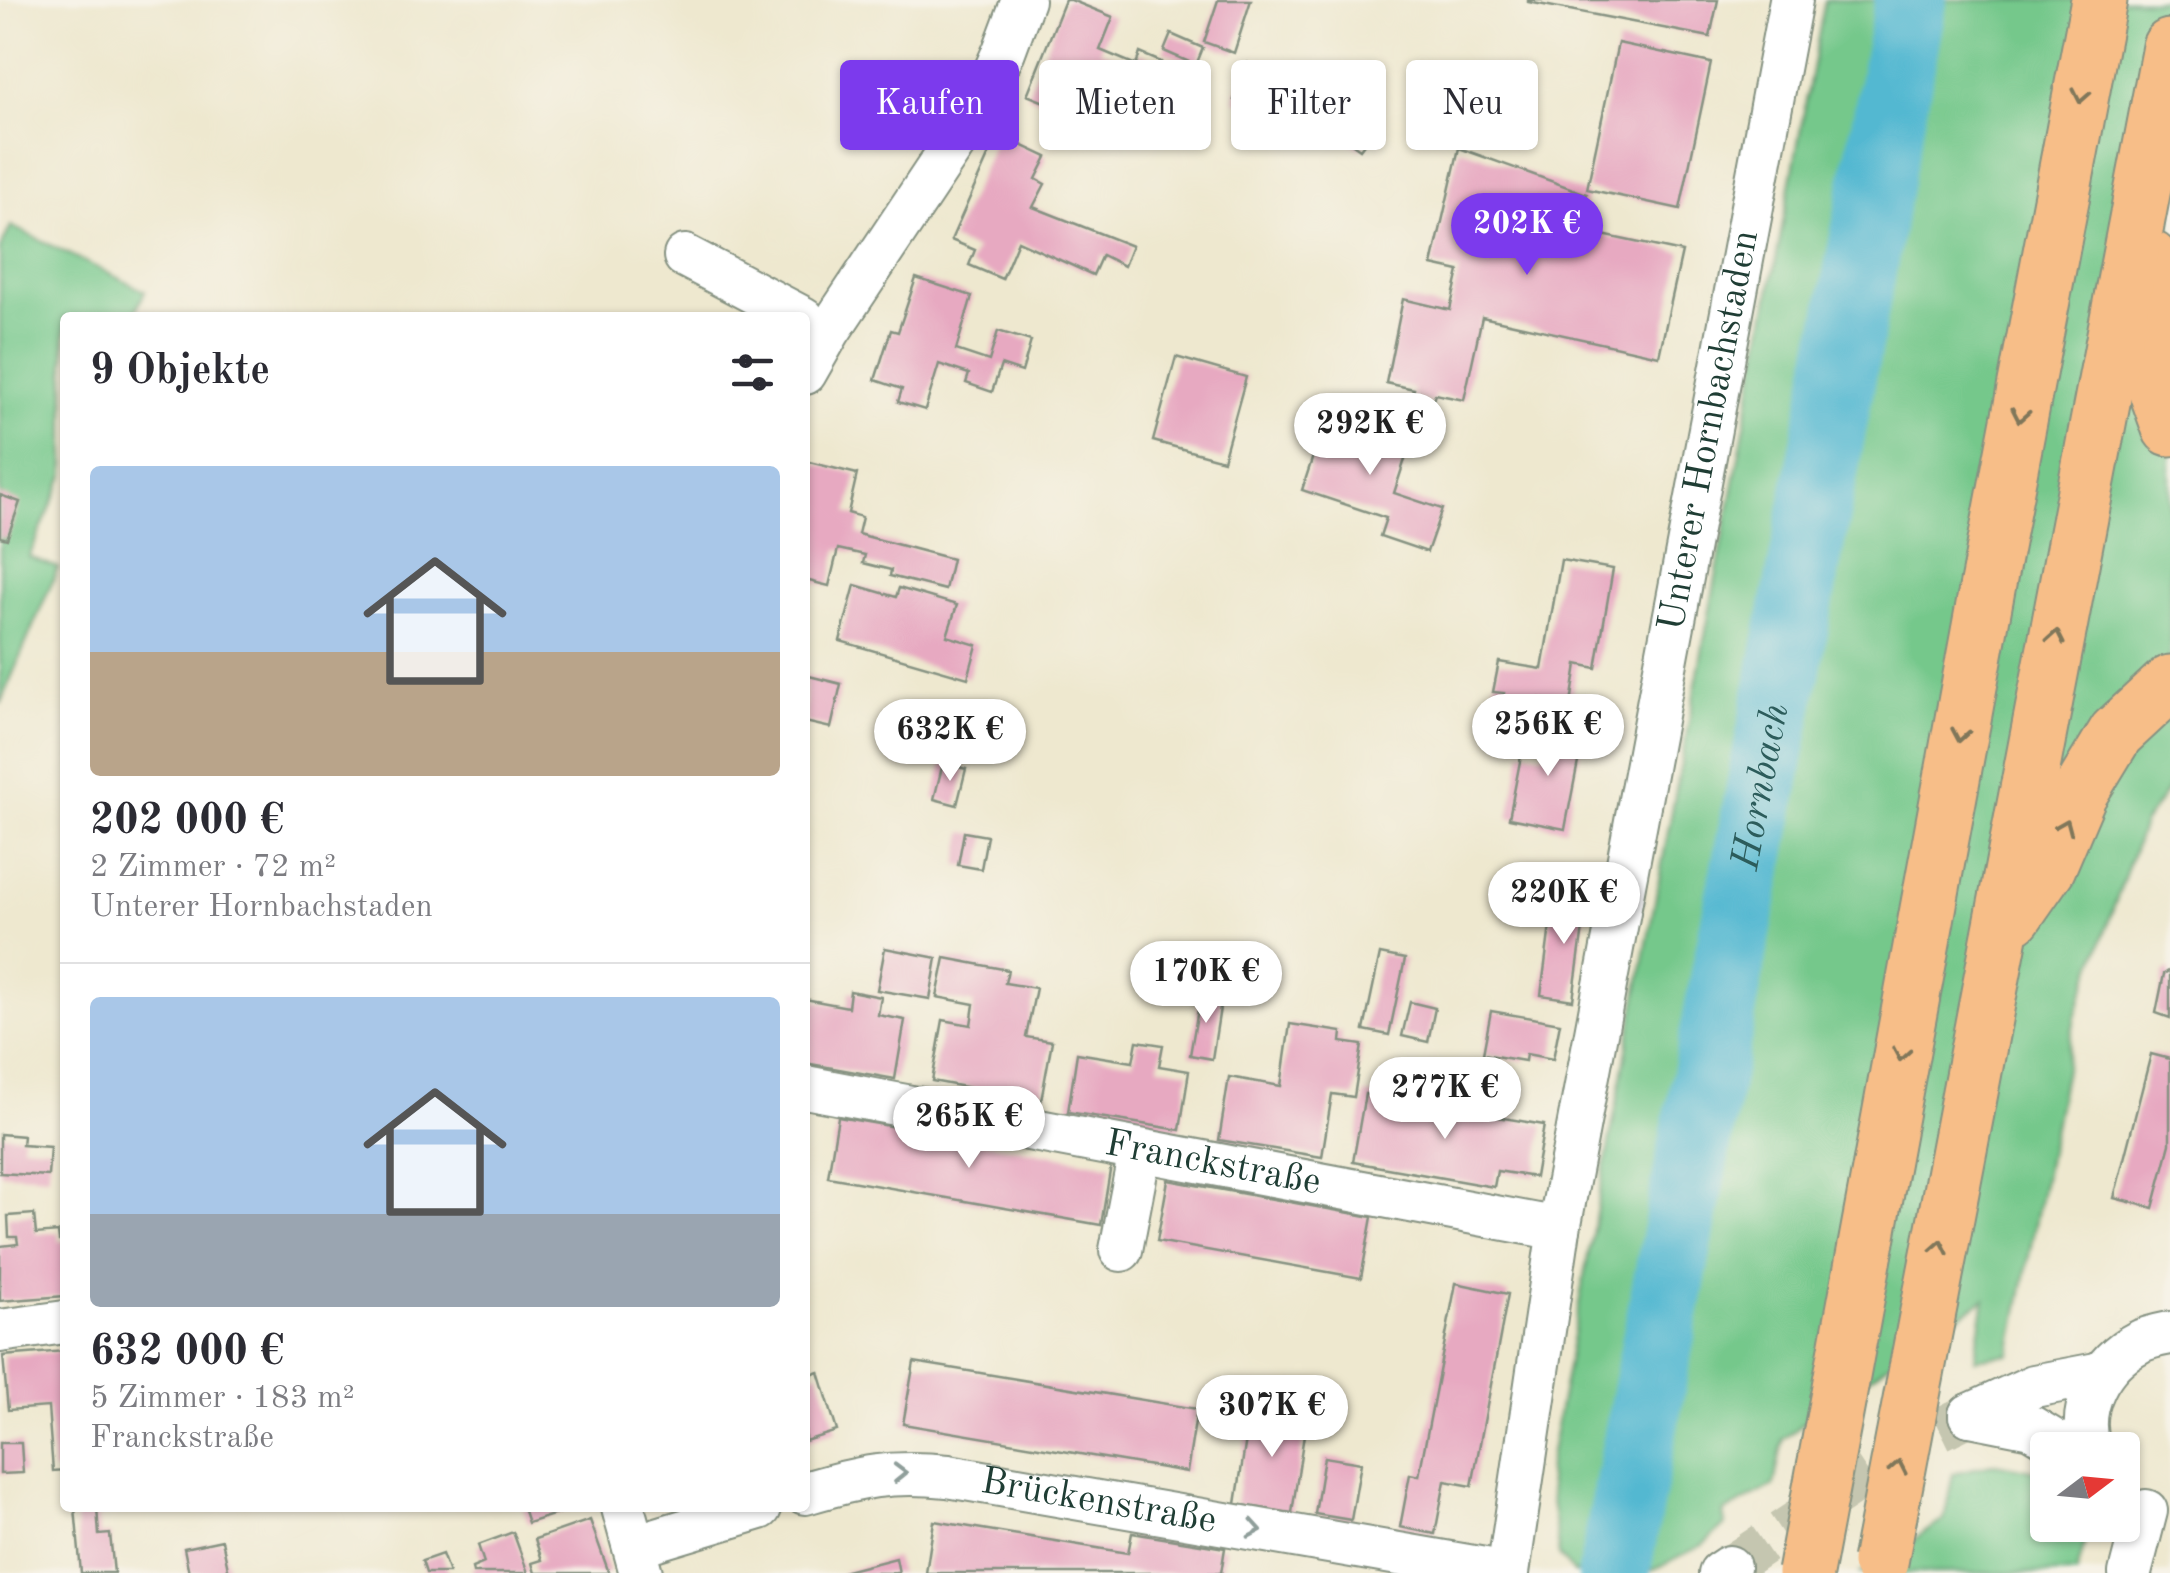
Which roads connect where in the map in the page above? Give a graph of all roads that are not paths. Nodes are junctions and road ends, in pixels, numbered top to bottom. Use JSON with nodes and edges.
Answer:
{"nodes":[{"id":1,"x":1023,"y":0,"type":"edge"},
{"id":2,"x":1791,"y":0,"type":"edge"},
{"id":3,"x":2099,"y":0,"type":"edge"},
{"id":4,"x":2170,"y":47,"type":"edge"},
{"id":5,"x":2147,"y":171,"type":"junction"},
{"id":6,"x":686,"y":256,"type":"dead end"},
{"id":7,"x":793,"y":312,"type":"edge"},
{"id":8,"x":812,"y":322,"type":"edge"},
{"id":9,"x":2170,"y":428,"type":"edge"},
{"id":10,"x":2170,"y":683,"type":"edge"},
{"id":11,"x":1998,"y":939,"type":"junction"},
{"id":12,"x":810,"y":1089,"type":"edge"},
{"id":13,"x":1140,"y":1151,"type":"junction"},
{"id":14,"x":1559,"y":1229,"type":"junction"},
{"id":15,"x":1120,"y":1250,"type":"dead end"},
{"id":16,"x":60,"y":1323,"type":"edge"},
{"id":17,"x":0,"y":1331,"type":"edge"},
{"id":18,"x":2170,"y":1333,"type":"edge"},
{"id":19,"x":2102,"y":1373,"type":"junction"},
{"id":20,"x":2039,"y":1432,"type":"edge"},
{"id":21,"x":2088,"y":1432,"type":"edge"},
{"id":22,"x":810,"y":1493,"type":"edge"},
{"id":23,"x":2146,"y":1508,"type":"edge"},
{"id":24,"x":745,"y":1512,"type":"edge"},
{"id":25,"x":632,"y":1542,"type":"edge"},
{"id":26,"x":1879,"y":1568,"type":"edge"},
{"id":27,"x":1508,"y":1573,"type":"edge"},
{"id":28,"x":1804,"y":1573,"type":"edge"},
{"id":29,"x":2130,"y":1573,"type":"edge"}],
"edges":[{"from":1,"to":8,"type":"street"},
{"from":2,"to":14,"type":"street","name":"Unterer Hornbachstaden"},
{"from":3,"to":28,"type":"highway","one_way":true,"bridge":true},
{"from":4,"to":5,"type":"highway"},
{"from":5,"to":9,"type":"highway"},
{"from":11,"to":5,"type":"highway","one_way":true},
{"from":6,"to":7,"type":"street"},
{"from":11,"to":10,"type":"highway","one_way":true},
{"from":26,"to":11,"type":"highway","one_way":true,"bridge":true},
{"from":12,"to":13,"type":"street","name":"Franckstraße"},
{"from":13,"to":14,"type":"street","name":"Franckstraße"},
{"from":13,"to":15,"type":"street"},
{"from":14,"to":27,"type":"street","name":"Unterer Hornbachstaden"},
{"from":16,"to":17,"type":"street"},
{"from":18,"to":19,"type":"street"},
{"from":19,"to":20,"type":"street"},
{"from":19,"to":21,"type":"street"},
{"from":22,"to":27,"type":"street","name":"Brückenstraße","one_way":true},
{"from":23,"to":29,"type":"street"},
{"from":24,"to":25,"type":"street"}]}
